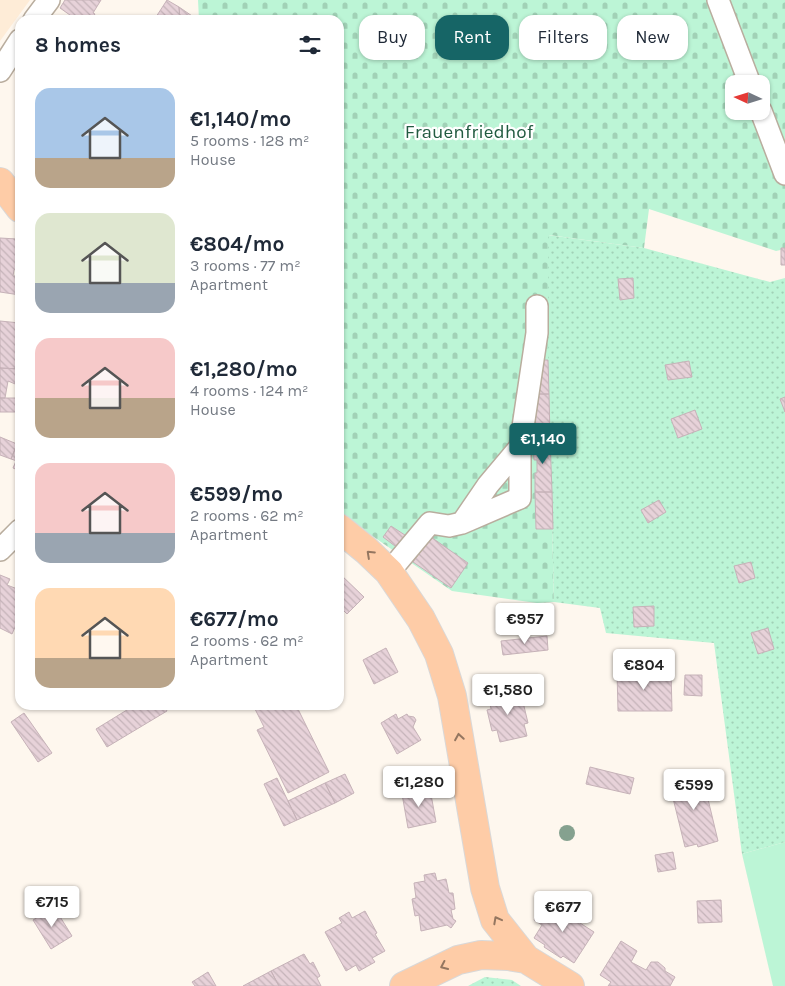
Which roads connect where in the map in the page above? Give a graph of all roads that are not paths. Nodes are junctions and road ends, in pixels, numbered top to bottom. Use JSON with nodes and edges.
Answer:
{"nodes":[{"id":1,"x":49,"y":0,"type":"edge"},
{"id":2,"x":718,"y":0,"type":"edge"},
{"id":3,"x":38,"y":15,"type":"edge"},
{"id":4,"x":15,"y":48,"type":"edge"},
{"id":5,"x":0,"y":71,"type":"edge"},
{"id":6,"x":747,"y":75,"type":"edge"},
{"id":7,"x":764,"y":120,"type":"edge"},
{"id":8,"x":785,"y":174,"type":"edge"},
{"id":9,"x":0,"y":182,"type":"edge"},
{"id":10,"x":15,"y":202,"type":"edge"},
{"id":11,"x":537,"y":306,"type":"dead end"},
{"id":12,"x":520,"y":447,"type":"junction"},
{"id":13,"x":462,"y":523,"type":"junction"},
{"id":14,"x":344,"y":532,"type":"edge"},
{"id":15,"x":15,"y":535,"type":"edge"},
{"id":16,"x":0,"y":550,"type":"edge"},
{"id":17,"x":389,"y":572,"type":"junction"},
{"id":18,"x":526,"y":959,"type":"junction"},
{"id":19,"x":404,"y":986,"type":"edge"},
{"id":20,"x":570,"y":986,"type":"edge"}],
"edges":[{"from":1,"to":3,"type":"street"},
{"from":2,"to":6,"type":"street"},
{"from":4,"to":5,"type":"street"},
{"from":7,"to":8,"type":"street"},
{"from":9,"to":10,"type":"main road"},
{"from":11,"to":12,"type":"street"},
{"from":12,"to":13,"type":"street"},
{"from":12,"to":13,"type":"street"},
{"from":13,"to":17,"type":"street"},
{"from":17,"to":14,"type":"main road","one_way":true},
{"from":15,"to":16,"type":"street"},
{"from":18,"to":17,"type":"main road","one_way":true},
{"from":18,"to":19,"type":"main road","one_way":true},
{"from":18,"to":20,"type":"main road"}]}
